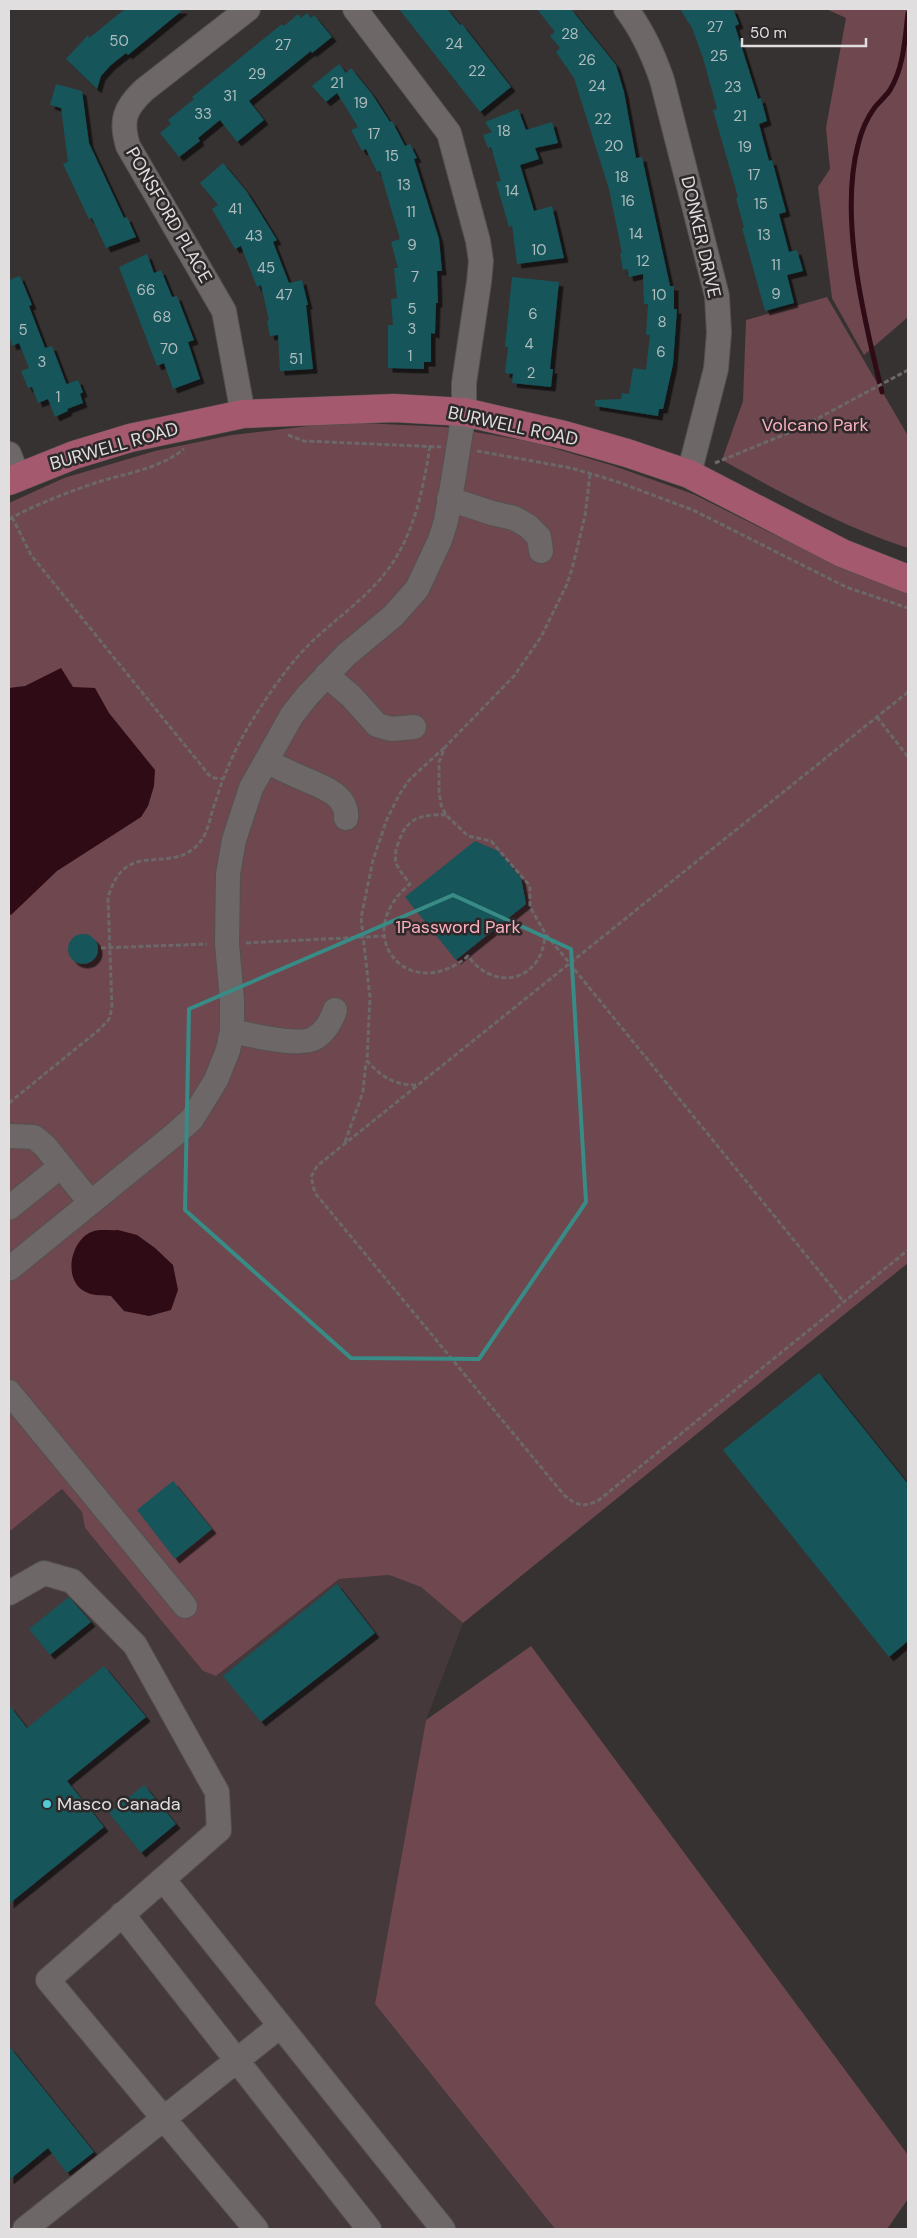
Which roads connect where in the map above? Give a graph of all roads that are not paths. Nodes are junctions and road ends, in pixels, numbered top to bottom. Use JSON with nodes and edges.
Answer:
{"nodes":[{"id":1,"x":248,"y":9,"type":"edge"},
{"id":2,"x":355,"y":9,"type":"edge"},
{"id":3,"x":626,"y":9,"type":"edge"},
{"id":4,"x":464,"y":412,"type":"junction"},
{"id":5,"x":243,"y":414,"type":"junction"},
{"id":6,"x":12,"y":471,"type":"edge"},
{"id":7,"x":689,"y":474,"type":"junction"},
{"id":8,"x":448,"y":498,"type":"junction"},
{"id":9,"x":541,"y":551,"type":"dead end"},
{"id":10,"x":908,"y":579,"type":"edge"},
{"id":11,"x":326,"y":675,"type":"junction"},
{"id":12,"x":414,"y":727,"type":"dead end"},
{"id":13,"x":266,"y":761,"type":"junction"},
{"id":14,"x":346,"y":818,"type":"dead end"},
{"id":15,"x":335,"y":1010,"type":"dead end"},
{"id":16,"x":232,"y":1031,"type":"junction"},
{"id":17,"x":9,"y":1136,"type":"edge"},
{"id":18,"x":61,"y":1166,"type":"junction"},
{"id":19,"x":90,"y":1202,"type":"junction"},
{"id":20,"x":9,"y":1208,"type":"edge"},
{"id":21,"x":9,"y":1270,"type":"edge"},
{"id":22,"x":9,"y":1392,"type":"edge"},
{"id":23,"x":9,"y":1593,"type":"edge"},
{"id":24,"x":185,"y":1606,"type":"dead end"},
{"id":25,"x":163,"y":1880,"type":"junction"},
{"id":26,"x":122,"y":1914,"type":"junction"},
{"id":27,"x":280,"y":2026,"type":"junction"},
{"id":28,"x":237,"y":2060,"type":"junction"},
{"id":29,"x":164,"y":2120,"type":"junction"},
{"id":30,"x":24,"y":2229,"type":"edge"},
{"id":31,"x":256,"y":2229,"type":"edge"},
{"id":32,"x":369,"y":2229,"type":"edge"},
{"id":33,"x":443,"y":2229,"type":"edge"}],
"edges":[{"from":1,"to":5,"type":"street","name":"PONSFORD PLACE"},
{"from":2,"to":4,"type":"street"},
{"from":3,"to":7,"type":"street","name":"DONKER DRIVE"},
{"from":4,"to":5,"type":"main road","name":"BURWELL ROAD"},
{"from":4,"to":7,"type":"main road","name":"BURWELL ROAD"},
{"from":4,"to":8,"type":"street"},
{"from":5,"to":6,"type":"main road","name":"BURWELL ROAD"},
{"from":7,"to":10,"type":"main road","name":"BURWELL ROAD"},
{"from":8,"to":9,"type":"street"},
{"from":8,"to":11,"type":"street"},
{"from":11,"to":12,"type":"street"},
{"from":11,"to":13,"type":"street"},
{"from":13,"to":14,"type":"street"},
{"from":13,"to":16,"type":"street"},
{"from":15,"to":16,"type":"street"},
{"from":16,"to":19,"type":"street"},
{"from":17,"to":18,"type":"street"},
{"from":18,"to":19,"type":"street"},
{"from":18,"to":20,"type":"street"},
{"from":19,"to":21,"type":"street"},
{"from":22,"to":24,"type":"street"},
{"from":23,"to":25,"type":"street"},
{"from":25,"to":26,"type":"street"},
{"from":25,"to":27,"type":"street"},
{"from":26,"to":28,"type":"street"},
{"from":26,"to":29,"type":"street"},
{"from":27,"to":28,"type":"street"},
{"from":27,"to":33,"type":"street"},
{"from":28,"to":29,"type":"street"},
{"from":28,"to":32,"type":"street"},
{"from":29,"to":30,"type":"street"},
{"from":29,"to":31,"type":"street"}]}
